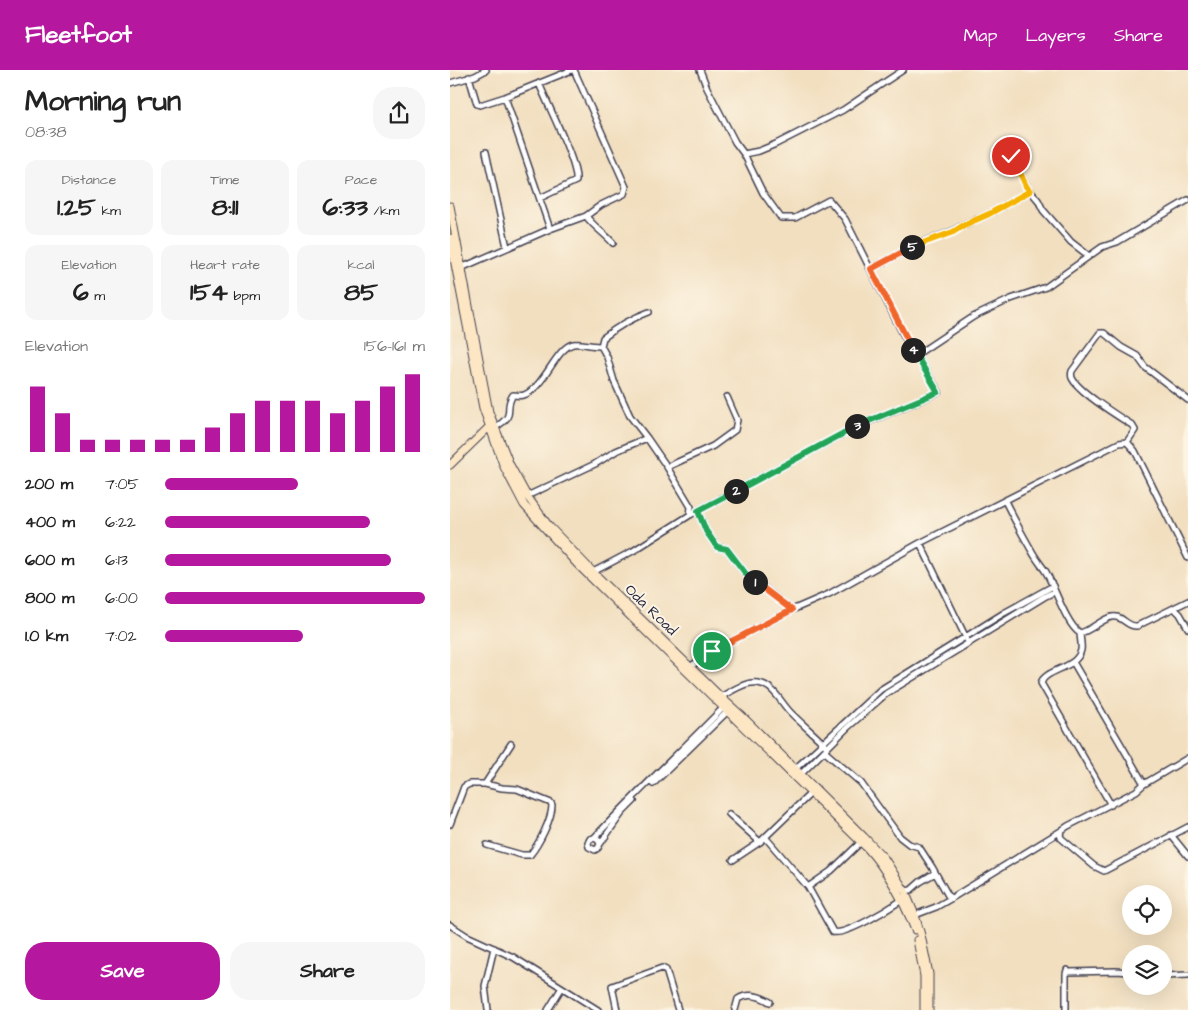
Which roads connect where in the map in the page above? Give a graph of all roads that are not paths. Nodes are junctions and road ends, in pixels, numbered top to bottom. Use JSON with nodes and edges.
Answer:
{"nodes":[{"id":1,"x":486,"y":70,"type":"edge"},
{"id":2,"x":573,"y":70,"type":"edge"},
{"id":3,"x":700,"y":70,"type":"edge"},
{"id":4,"x":903,"y":70,"type":"edge"},
{"id":5,"x":470,"y":78,"type":"junction"},
{"id":6,"x":450,"y":83,"type":"edge"},
{"id":7,"x":539,"y":83,"type":"junction"},
{"id":8,"x":505,"y":97,"type":"junction"},
{"id":9,"x":486,"y":152,"type":"dead end"},
{"id":10,"x":744,"y":154,"type":"junction"},
{"id":11,"x":1011,"y":156,"type":"dead end"},
{"id":12,"x":1030,"y":191,"type":"junction"},
{"id":13,"x":540,"y":198,"type":"junction"},
{"id":14,"x":1188,"y":200,"type":"edge"},
{"id":15,"x":450,"y":206,"type":"edge"},
{"id":16,"x":586,"y":216,"type":"junction"},
{"id":17,"x":550,"y":229,"type":"junction"},
{"id":18,"x":450,"y":238,"type":"edge"},
{"id":19,"x":613,"y":243,"type":"dead end"},
{"id":20,"x":507,"y":247,"type":"junction"},
{"id":21,"x":1089,"y":256,"type":"junction"},
{"id":22,"x":461,"y":268,"type":"junction"},
{"id":23,"x":871,"y":269,"type":"junction"},
{"id":24,"x":649,"y":312,"type":"dead end"},
{"id":25,"x":601,"y":346,"type":"junction"},
{"id":26,"x":916,"y":355,"type":"junction"},
{"id":27,"x":727,"y":397,"type":"dead end"},
{"id":28,"x":1188,"y":400,"type":"edge"},
{"id":29,"x":491,"y":428,"type":"junction"},
{"id":30,"x":647,"y":438,"type":"junction"},
{"id":31,"x":1127,"y":442,"type":"junction"},
{"id":32,"x":450,"y":465,"type":"edge"},
{"id":33,"x":667,"y":467,"type":"junction"},
{"id":34,"x":527,"y":496,"type":"junction"},
{"id":35,"x":1005,"y":501,"type":"junction"},
{"id":36,"x":698,"y":511,"type":"junction"},
{"id":37,"x":690,"y":515,"type":"junction"},
{"id":38,"x":920,"y":543,"type":"junction"},
{"id":39,"x":1188,"y":558,"type":"edge"},
{"id":40,"x":593,"y":572,"type":"junction"},
{"id":41,"x":1053,"y":589,"type":"junction"},
{"id":42,"x":1188,"y":601,"type":"edge"},
{"id":43,"x":1174,"y":608,"type":"junction"},
{"id":44,"x":792,"y":610,"type":"junction"},
{"id":45,"x":1188,"y":628,"type":"edge"},
{"id":46,"x":1080,"y":633,"type":"junction"},
{"id":47,"x":967,"y":640,"type":"junction"},
{"id":48,"x":1073,"y":662,"type":"junction"},
{"id":49,"x":690,"y":667,"type":"junction"},
{"id":50,"x":886,"y":685,"type":"junction"},
{"id":51,"x":890,"y":691,"type":"junction"},
{"id":52,"x":721,"y":697,"type":"junction"},
{"id":53,"x":726,"y":709,"type":"junction"},
{"id":54,"x":752,"y":730,"type":"junction"},
{"id":55,"x":511,"y":744,"type":"dead end"},
{"id":56,"x":824,"y":747,"type":"junction"},
{"id":57,"x":1188,"y":758,"type":"edge"},
{"id":58,"x":798,"y":771,"type":"junction"},
{"id":59,"x":485,"y":784,"type":"junction"},
{"id":60,"x":1144,"y":784,"type":"junction"},
{"id":61,"x":811,"y":793,"type":"junction"},
{"id":62,"x":637,"y":796,"type":"junction"},
{"id":63,"x":1111,"y":806,"type":"junction"},
{"id":64,"x":729,"y":814,"type":"dead end"},
{"id":65,"x":450,"y":824,"type":"edge"},
{"id":66,"x":1188,"y":827,"type":"edge"},
{"id":67,"x":1061,"y":831,"type":"junction"},
{"id":68,"x":1171,"y":835,"type":"junction"},
{"id":69,"x":765,"y":836,"type":"junction"},
{"id":70,"x":594,"y":838,"type":"junction"},
{"id":71,"x":760,"y":842,"type":"junction"},
{"id":72,"x":861,"y":842,"type":"junction"},
{"id":73,"x":600,"y":844,"type":"junction"},
{"id":74,"x":487,"y":845,"type":"dead end"},
{"id":75,"x":1188,"y":856,"type":"edge"},
{"id":76,"x":733,"y":860,"type":"dead end"},
{"id":77,"x":935,"y":873,"type":"junction"},
{"id":78,"x":808,"y":887,"type":"junction"},
{"id":79,"x":904,"y":892,"type":"junction"},
{"id":80,"x":950,"y":899,"type":"junction"},
{"id":81,"x":902,"y":900,"type":"junction"},
{"id":82,"x":915,"y":914,"type":"junction"},
{"id":83,"x":450,"y":925,"type":"edge"},
{"id":84,"x":494,"y":948,"type":"junction"},
{"id":85,"x":1122,"y":971,"type":"edge"},
{"id":86,"x":1188,"y":975,"type":"edge"},
{"id":87,"x":1172,"y":976,"type":"edge"},
{"id":88,"x":561,"y":989,"type":"junction"},
{"id":89,"x":770,"y":1002,"type":"dead end"},
{"id":90,"x":488,"y":1010,"type":"edge"},
{"id":91,"x":548,"y":1010,"type":"edge"},
{"id":92,"x":598,"y":1010,"type":"edge"},
{"id":93,"x":617,"y":1010,"type":"edge"},
{"id":94,"x":678,"y":1010,"type":"edge"},
{"id":95,"x":735,"y":1010,"type":"edge"},
{"id":96,"x":924,"y":1010,"type":"edge"},
{"id":97,"x":929,"y":1010,"type":"edge"},
{"id":98,"x":1066,"y":1010,"type":"edge"}],
"edges":[{"from":1,"to":5,"type":"street"},
{"from":2,"to":7,"type":"street"},
{"from":2,"to":16,"type":"street"},
{"from":3,"to":10,"type":"street"},
{"from":4,"to":10,"type":"street"},
{"from":5,"to":6,"type":"street"},
{"from":5,"to":8,"type":"street"},
{"from":7,"to":8,"type":"street"},
{"from":7,"to":13,"type":"street"},
{"from":8,"to":13,"type":"street"},
{"from":9,"to":20,"type":"street"},
{"from":10,"to":23,"type":"street"},
{"from":11,"to":12,"type":"street"},
{"from":12,"to":21,"type":"street"},
{"from":12,"to":23,"type":"street"},
{"from":13,"to":17,"type":"street"},
{"from":14,"to":21,"type":"street"},
{"from":15,"to":22,"type":"street","name":"Oda Road"},
{"from":16,"to":17,"type":"street"},
{"from":16,"to":19,"type":"street"},
{"from":17,"to":20,"type":"street"},
{"from":18,"to":29,"type":"street","name":"Oda Road"},
{"from":20,"to":22,"type":"street"},
{"from":21,"to":26,"type":"street"},
{"from":22,"to":29,"type":"street","name":"Oda Road"},
{"from":23,"to":26,"type":"street"},
{"from":24,"to":25,"type":"street"},
{"from":25,"to":29,"type":"street"},
{"from":25,"to":30,"type":"street"},
{"from":26,"to":36,"type":"street"},
{"from":27,"to":33,"type":"street"},
{"from":28,"to":31,"type":"street"},
{"from":29,"to":32,"type":"street"},
{"from":29,"to":34,"type":"street","name":"Oda Road"},
{"from":29,"to":53,"type":"street","name":"Oda Road"},
{"from":30,"to":33,"type":"street"},
{"from":30,"to":34,"type":"street"},
{"from":31,"to":35,"type":"street"},
{"from":31,"to":39,"type":"street"},
{"from":33,"to":37,"type":"street"},
{"from":34,"to":40,"type":"street","name":"Oda Road"},
{"from":35,"to":38,"type":"street"},
{"from":35,"to":41,"type":"street"},
{"from":36,"to":37,"type":"street"},
{"from":36,"to":44,"type":"street"},
{"from":37,"to":40,"type":"street"},
{"from":38,"to":44,"type":"street"},
{"from":38,"to":47,"type":"street"},
{"from":40,"to":49,"type":"street","name":"Oda Road"},
{"from":41,"to":46,"type":"street"},
{"from":41,"to":47,"type":"street"},
{"from":42,"to":43,"type":"street"},
{"from":43,"to":45,"type":"street"},
{"from":43,"to":46,"type":"street"},
{"from":44,"to":49,"type":"street"},
{"from":46,"to":48,"type":"street"},
{"from":47,"to":50,"type":"street"},
{"from":47,"to":51,"type":"street"},
{"from":48,"to":60,"type":"street"},
{"from":48,"to":63,"type":"street"},
{"from":49,"to":52,"type":"street","name":"Oda Road"},
{"from":50,"to":51,"type":"street"},
{"from":50,"to":56,"type":"street"},
{"from":51,"to":56,"type":"street"},
{"from":52,"to":54,"type":"street","name":"Oda Road"},
{"from":52,"to":56,"type":"street"},
{"from":53,"to":54,"type":"street","name":"Oda Road"},
{"from":53,"to":62,"type":"street"},
{"from":54,"to":58,"type":"street","name":"Oda Road"},
{"from":54,"to":61,"type":"street","name":"Oda Road"},
{"from":55,"to":59,"type":"street"},
{"from":56,"to":58,"type":"street"},
{"from":56,"to":77,"type":"street"},
{"from":57,"to":60,"type":"street"},
{"from":58,"to":79,"type":"street","name":"Oda Road"},
{"from":59,"to":65,"type":"street"},
{"from":59,"to":74,"type":"street"},
{"from":60,"to":63,"type":"street"},
{"from":61,"to":69,"type":"street"},
{"from":61,"to":72,"type":"street","name":"Oda Road"},
{"from":62,"to":70,"type":"street"},
{"from":62,"to":73,"type":"street"},
{"from":63,"to":67,"type":"street"},
{"from":64,"to":71,"type":"street"},
{"from":66,"to":68,"type":"street"},
{"from":67,"to":68,"type":"street"},
{"from":67,"to":80,"type":"street"},
{"from":68,"to":75,"type":"street"},
{"from":69,"to":71,"type":"street"},
{"from":69,"to":78,"type":"street"},
{"from":70,"to":73,"type":"street"},
{"from":70,"to":73,"type":"street"},
{"from":71,"to":76,"type":"street"},
{"from":72,"to":78,"type":"street"},
{"from":72,"to":81,"type":"street","name":"Oda Road"},
{"from":77,"to":79,"type":"street"},
{"from":77,"to":80,"type":"street"},
{"from":78,"to":81,"type":"street"},
{"from":79,"to":82,"type":"street","name":"Oda Road"},
{"from":80,"to":82,"type":"street"},
{"from":81,"to":96,"type":"street","name":"Oda Road"},
{"from":82,"to":97,"type":"street","name":"Oda Road"},
{"from":83,"to":84,"type":"street"},
{"from":84,"to":88,"type":"street"},
{"from":84,"to":90,"type":"street"},
{"from":85,"to":98,"type":"street"},
{"from":86,"to":87,"type":"street"},
{"from":88,"to":91,"type":"street"},
{"from":88,"to":92,"type":"street"},
{"from":89,"to":95,"type":"street"},
{"from":93,"to":94,"type":"street"}]}
